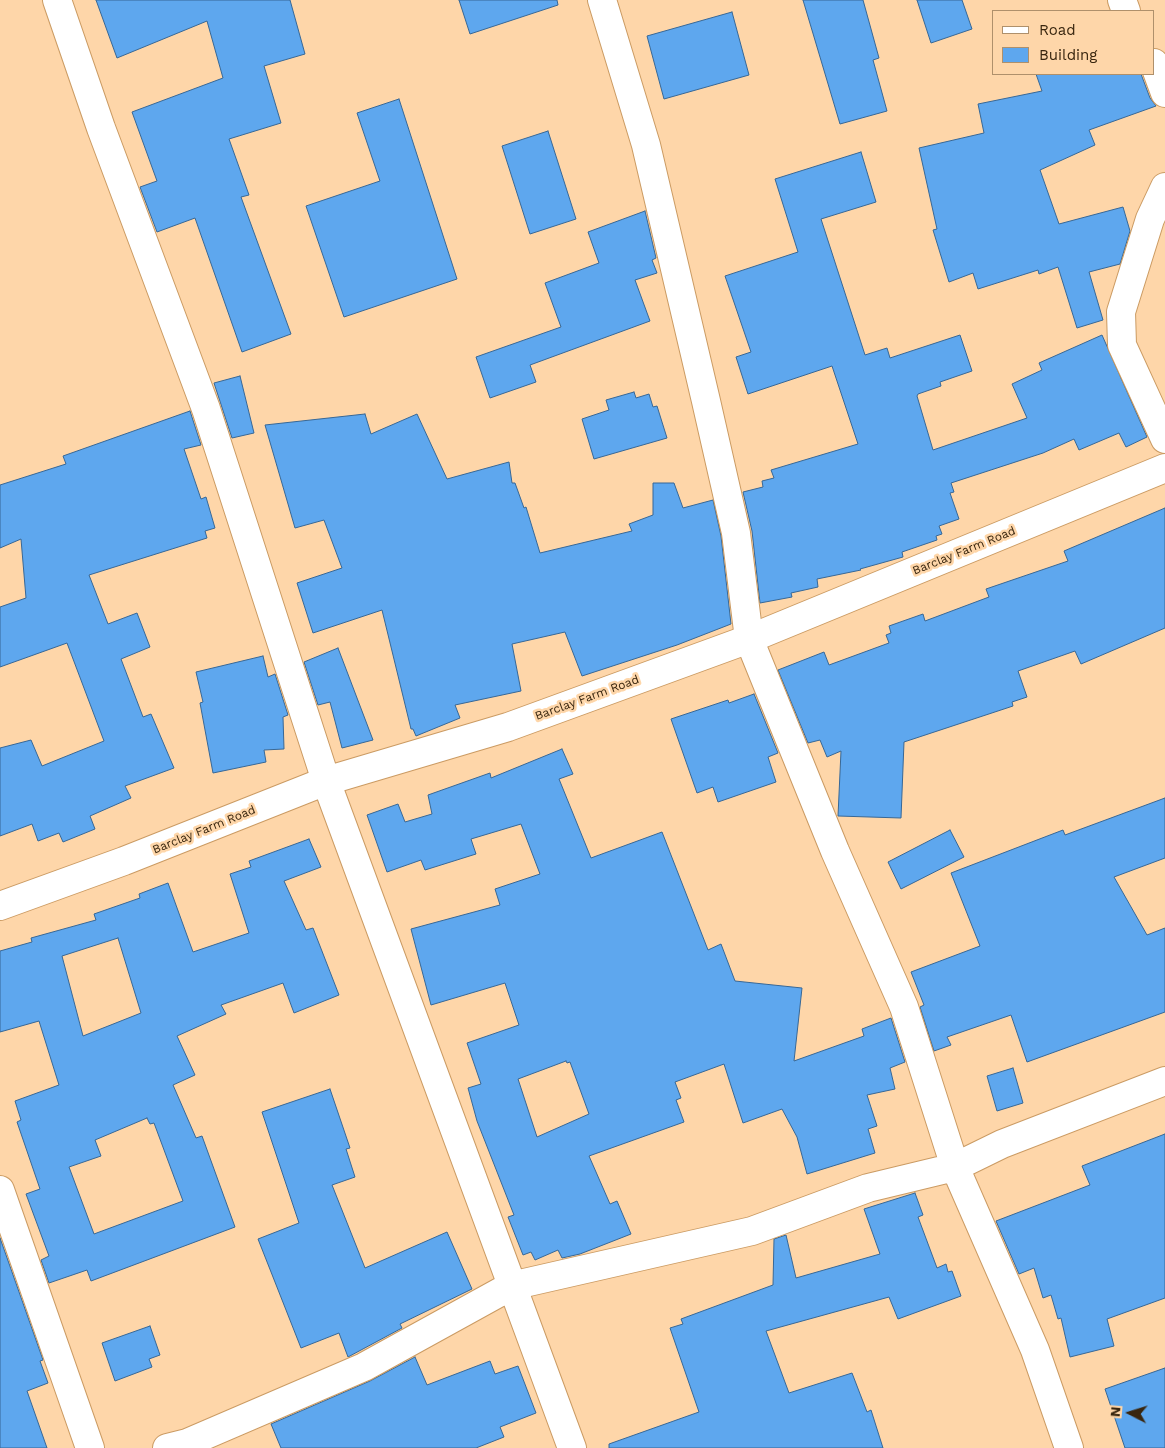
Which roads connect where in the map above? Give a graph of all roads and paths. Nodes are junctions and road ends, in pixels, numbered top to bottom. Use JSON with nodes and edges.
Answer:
{"nodes":[{"id":1,"x":57,"y":0,"type":"edge"},
{"id":2,"x":602,"y":0,"type":"edge"},
{"id":3,"x":1155,"y":66,"type":"edge"},
{"id":4,"x":1165,"y":93,"type":"edge"},
{"id":5,"x":1165,"y":187,"type":"edge"},
{"id":6,"x":1165,"y":439,"type":"edge"},
{"id":7,"x":1165,"y":468,"type":"edge"},
{"id":8,"x":749,"y":639,"type":"junction"},
{"id":9,"x":326,"y":781,"type":"junction"},
{"id":10,"x":0,"y":906,"type":"edge"},
{"id":11,"x":1165,"y":1081,"type":"edge"},
{"id":12,"x":955,"y":1167,"type":"junction"},
{"id":13,"x":0,"y":1190,"type":"edge"},
{"id":14,"x":511,"y":1286,"type":"junction"},
{"id":15,"x":90,"y":1448,"type":"edge"},
{"id":16,"x":167,"y":1448,"type":"edge"},
{"id":17,"x":572,"y":1448,"type":"edge"},
{"id":18,"x":1069,"y":1448,"type":"edge"}],
"edges":[{"from":1,"to":9,"type":"street"},
{"from":2,"to":8,"type":"street"},
{"from":3,"to":4,"type":"street"},
{"from":5,"to":6,"type":"street"},
{"from":7,"to":8,"type":"street","name":"Barclay Farm Road"},
{"from":8,"to":9,"type":"street","name":"Barclay Farm Road"},
{"from":8,"to":12,"type":"street"},
{"from":9,"to":10,"type":"street","name":"Barclay Farm Road"},
{"from":9,"to":14,"type":"street"},
{"from":11,"to":12,"type":"street"},
{"from":12,"to":14,"type":"street"},
{"from":12,"to":18,"type":"street"},
{"from":13,"to":15,"type":"street"},
{"from":14,"to":16,"type":"street"},
{"from":14,"to":17,"type":"street"}]}
